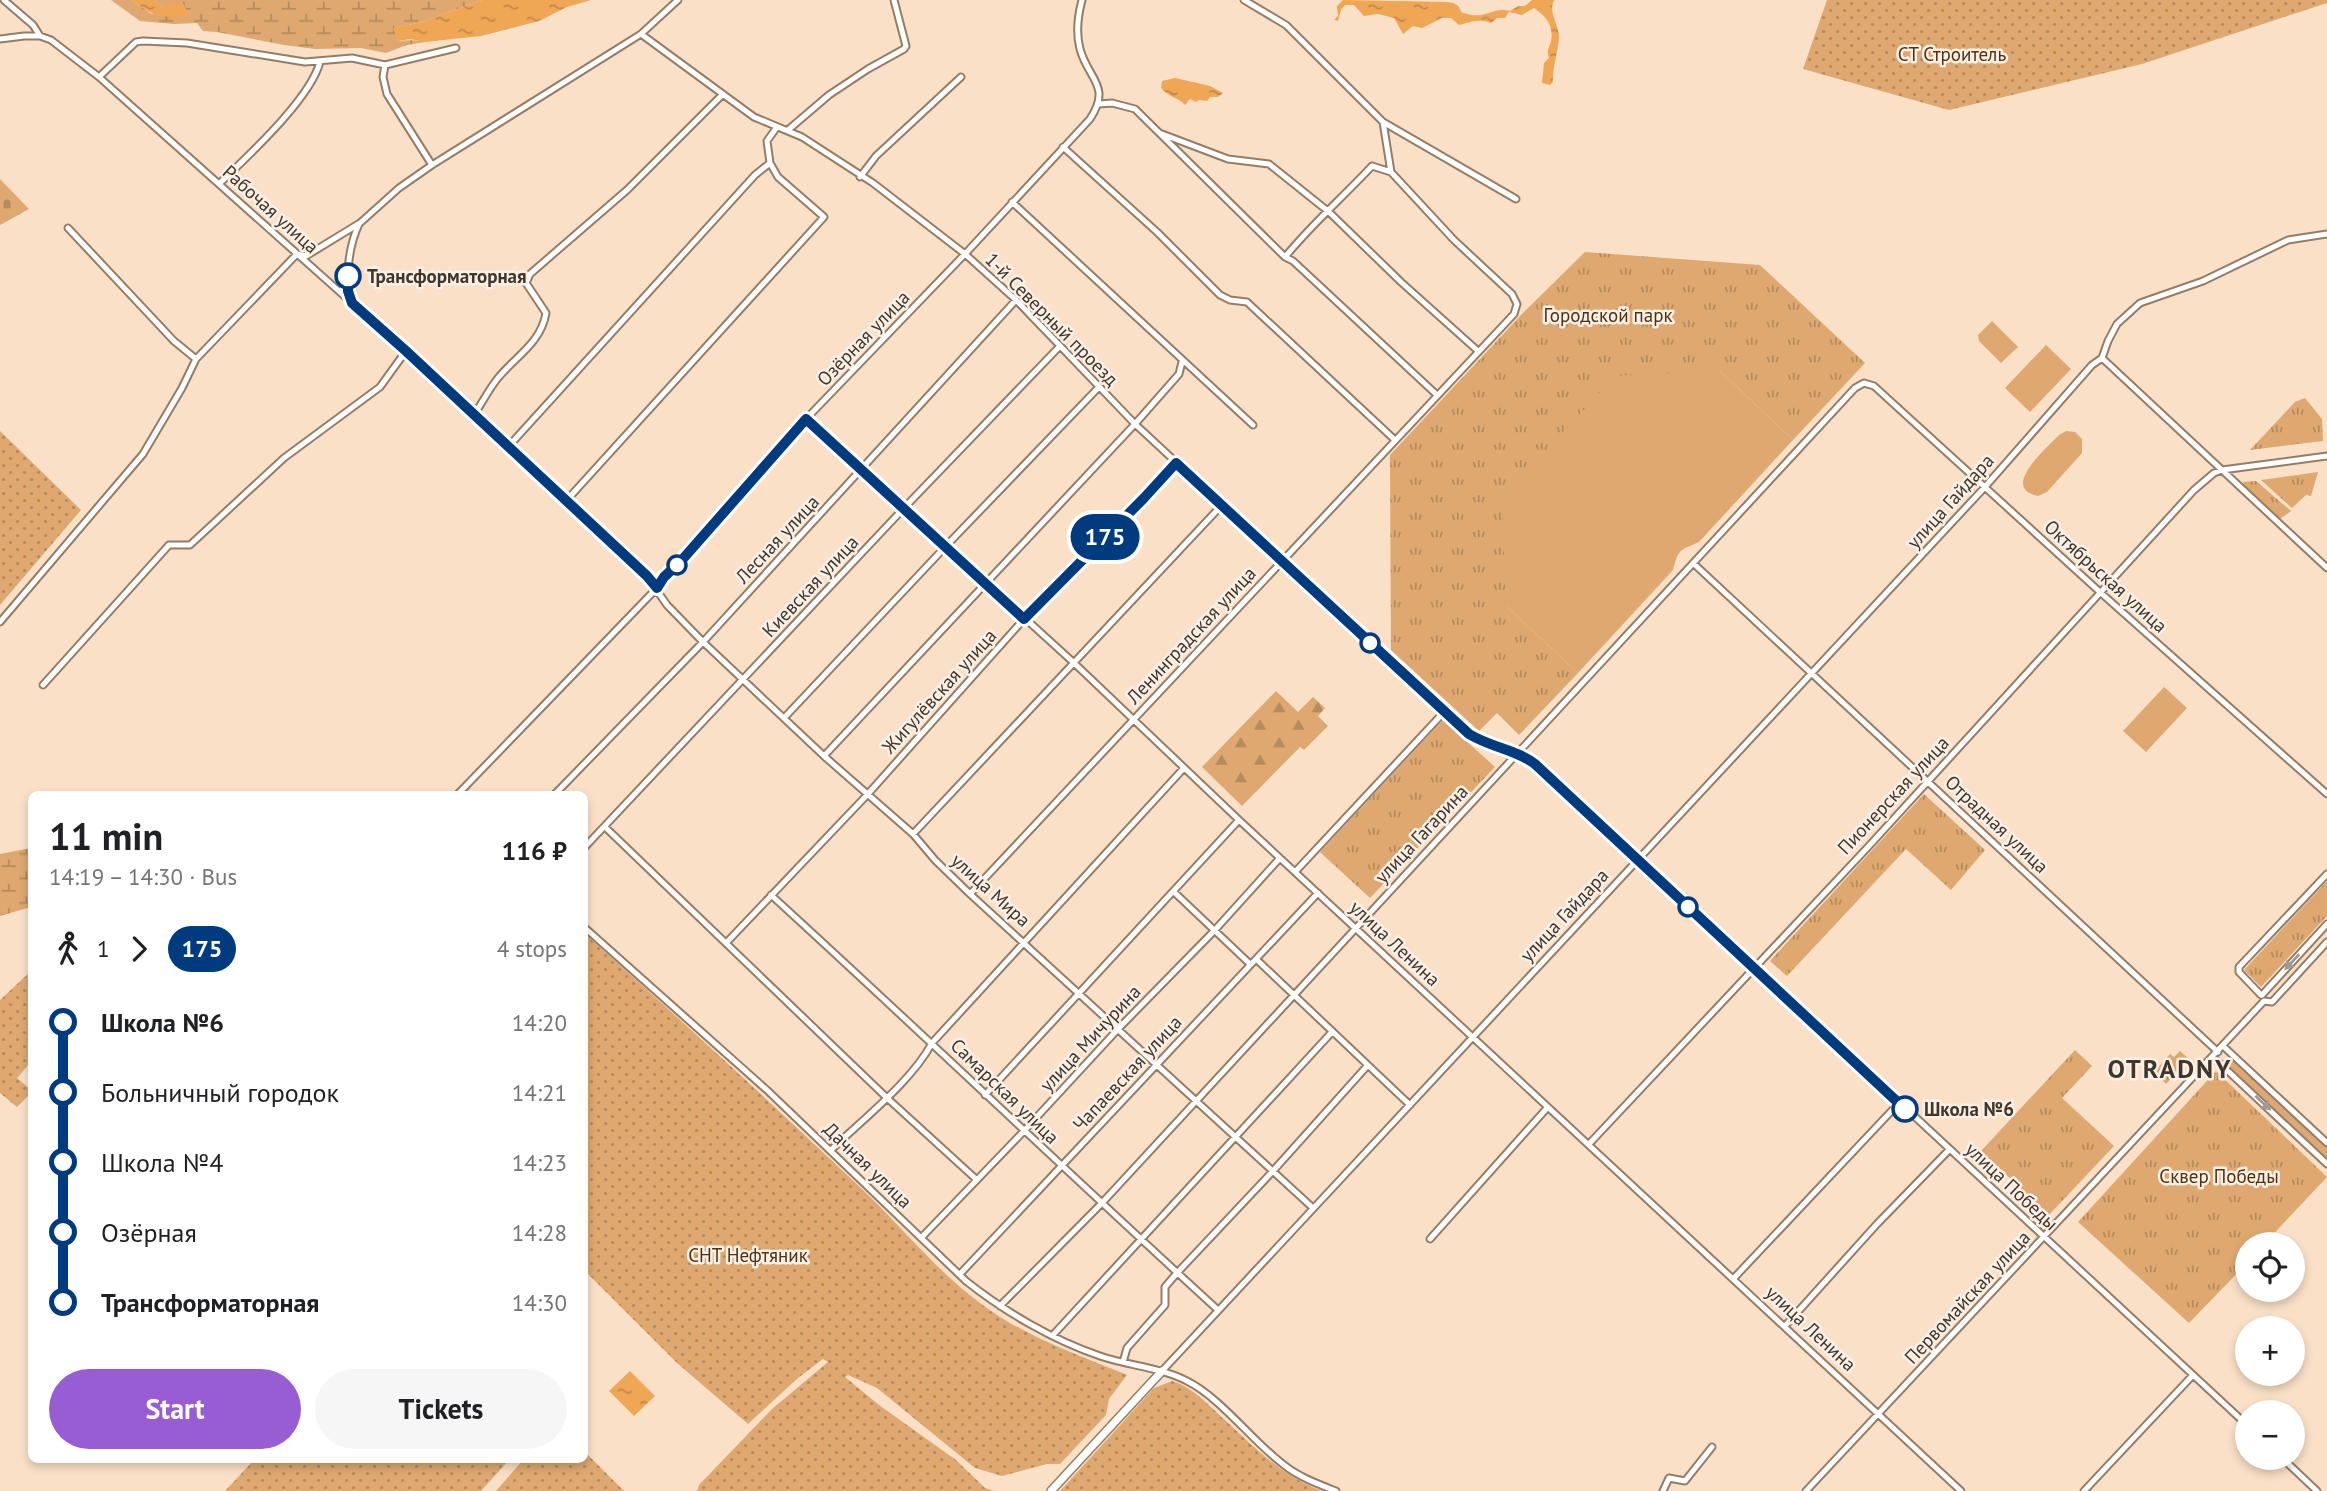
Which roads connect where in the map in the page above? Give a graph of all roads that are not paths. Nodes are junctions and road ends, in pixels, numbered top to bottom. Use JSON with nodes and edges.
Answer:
{"nodes":[{"id":1,"x":4,"y":0,"type":"edge"},
{"id":2,"x":678,"y":0,"type":"edge"},
{"id":3,"x":894,"y":0,"type":"edge"},
{"id":4,"x":1082,"y":0,"type":"edge"},
{"id":5,"x":1244,"y":0,"type":"edge"},
{"id":6,"x":641,"y":34,"type":"junction"},
{"id":7,"x":40,"y":36,"type":"junction"},
{"id":8,"x":0,"y":40,"type":"edge"},
{"id":9,"x":456,"y":48,"type":"dead end"},
{"id":10,"x":320,"y":62,"type":"junction"},
{"id":11,"x":385,"y":65,"type":"junction"},
{"id":12,"x":99,"y":76,"type":"junction"},
{"id":13,"x":961,"y":77,"type":"dead end"},
{"id":14,"x":723,"y":94,"type":"junction"},
{"id":15,"x":1099,"y":104,"type":"junction"},
{"id":16,"x":1383,"y":121,"type":"junction"},
{"id":17,"x":777,"y":127,"type":"junction"},
{"id":18,"x":788,"y":130,"type":"junction"},
{"id":19,"x":1160,"y":133,"type":"junction"},
{"id":20,"x":1063,"y":147,"type":"junction"},
{"id":21,"x":770,"y":163,"type":"junction"},
{"id":22,"x":432,"y":164,"type":"junction"},
{"id":23,"x":1391,"y":172,"type":"junction"},
{"id":24,"x":860,"y":177,"type":"junction"},
{"id":25,"x":220,"y":183,"type":"junction"},
{"id":26,"x":1516,"y":199,"type":"dead end"},
{"id":27,"x":1012,"y":202,"type":"junction"},
{"id":28,"x":1329,"y":212,"type":"junction"},
{"id":29,"x":360,"y":223,"type":"junction"},
{"id":30,"x":68,"y":228,"type":"dead end"},
{"id":31,"x":2327,"y":234,"type":"edge"},
{"id":32,"x":297,"y":254,"type":"junction"},
{"id":33,"x":965,"y":254,"type":"junction"},
{"id":34,"x":1285,"y":257,"type":"junction"},
{"id":35,"x":1016,"y":300,"type":"junction"},
{"id":36,"x":352,"y":303,"type":"junction"},
{"id":37,"x":1059,"y":347,"type":"junction"},
{"id":38,"x":406,"y":351,"type":"junction"},
{"id":39,"x":1478,"y":351,"type":"junction"},
{"id":40,"x":2102,"y":358,"type":"junction"},
{"id":41,"x":196,"y":359,"type":"junction"},
{"id":42,"x":1182,"y":362,"type":"junction"},
{"id":43,"x":1864,"y":383,"type":"joint"},
{"id":44,"x":1099,"y":387,"type":"junction"},
{"id":45,"x":1437,"y":395,"type":"junction"},
{"id":46,"x":474,"y":415,"type":"junction"},
{"id":47,"x":806,"y":419,"type":"junction"},
{"id":48,"x":1135,"y":425,"type":"junction"},
{"id":49,"x":1253,"y":425,"type":"dead end"},
{"id":50,"x":1395,"y":440,"type":"junction"},
{"id":51,"x":508,"y":447,"type":"junction"},
{"id":52,"x":2327,"y":456,"type":"edge"},
{"id":53,"x":1176,"y":463,"type":"junction"},
{"id":54,"x":863,"y":470,"type":"junction"},
{"id":55,"x":2222,"y":470,"type":"junction"},
{"id":56,"x":1984,"y":488,"type":"junction"},
{"id":57,"x":566,"y":501,"type":"junction"},
{"id":58,"x":1221,"y":506,"type":"junction"},
{"id":59,"x":904,"y":508,"type":"junction"},
{"id":60,"x":946,"y":546,"type":"junction"},
{"id":61,"x":1281,"y":561,"type":"junction"},
{"id":62,"x":1693,"y":563,"type":"junction"},
{"id":63,"x":2327,"y":568,"type":"edge"},
{"id":64,"x":986,"y":583,"type":"junction"},
{"id":65,"x":657,"y":588,"type":"junction"},
{"id":66,"x":2101,"y":593,"type":"junction"},
{"id":67,"x":1024,"y":619,"type":"junction"},
{"id":68,"x":0,"y":622,"type":"edge"},
{"id":69,"x":703,"y":642,"type":"junction"},
{"id":70,"x":1073,"y":662,"type":"junction"},
{"id":71,"x":1813,"y":673,"type":"junction"},
{"id":72,"x":745,"y":680,"type":"junction"},
{"id":73,"x":43,"y":685,"type":"dead end"},
{"id":74,"x":1445,"y":711,"type":"junction"},
{"id":75,"x":785,"y":718,"type":"junction"},
{"id":76,"x":1133,"y":721,"type":"junction"},
{"id":77,"x":1516,"y":752,"type":"junction"},
{"id":78,"x":824,"y":756,"type":"junction"},
{"id":79,"x":1184,"y":768,"type":"junction"},
{"id":80,"x":1927,"y":782,"type":"junction"},
{"id":81,"x":461,"y":791,"type":"edge"},
{"id":82,"x":558,"y":791,"type":"edge"},
{"id":83,"x":867,"y":794,"type":"junction"},
{"id":84,"x":2327,"y":794,"type":"edge"},
{"id":85,"x":1239,"y":820,"type":"junction"},
{"id":86,"x":605,"y":827,"type":"junction"},
{"id":87,"x":912,"y":834,"type":"junction"},
{"id":88,"x":588,"y":844,"type":"edge"},
{"id":89,"x":1280,"y":858,"type":"junction"},
{"id":90,"x":1638,"y":859,"type":"junction"},
{"id":91,"x":1295,"y":872,"type":"junction"},
{"id":92,"x":2327,"y":874,"type":"edge"},
{"id":93,"x":1174,"y":892,"type":"junction"},
{"id":94,"x":1318,"y":893,"type":"junction"},
{"id":95,"x":970,"y":894,"type":"junction"},
{"id":96,"x":771,"y":895,"type":"junction"},
{"id":97,"x":2327,"y":924,"type":"edge"},
{"id":98,"x":1356,"y":927,"type":"junction"},
{"id":99,"x":588,"y":931,"type":"edge"},
{"id":100,"x":1214,"y":932,"type":"junction"},
{"id":101,"x":1024,"y":941,"type":"junction"},
{"id":102,"x":727,"y":942,"type":"junction"},
{"id":103,"x":2327,"y":942,"type":"edge"},
{"id":104,"x":1255,"y":959,"type":"junction"},
{"id":105,"x":1250,"y":964,"type":"junction"},
{"id":106,"x":1754,"y":968,"type":"junction"},
{"id":107,"x":1080,"y":993,"type":"junction"},
{"id":108,"x":2261,"y":995,"type":"junction"},
{"id":109,"x":1294,"y":996,"type":"junction"},
{"id":110,"x":2264,"y":1001,"type":"junction"},
{"id":111,"x":1119,"y":1028,"type":"junction"},
{"id":112,"x":1332,"y":1032,"type":"junction"},
{"id":113,"x":1474,"y":1038,"type":"junction"},
{"id":114,"x":932,"y":1042,"type":"junction"},
{"id":115,"x":2223,"y":1046,"type":"junction"},
{"id":116,"x":2215,"y":1054,"type":"junction"},
{"id":117,"x":1157,"y":1064,"type":"junction"},
{"id":118,"x":1368,"y":1065,"type":"junction"},
{"id":119,"x":985,"y":1095,"type":"junction"},
{"id":120,"x":886,"y":1097,"type":"junction"},
{"id":121,"x":1197,"y":1101,"type":"junction"},
{"id":122,"x":1899,"y":1103,"type":"junction"},
{"id":123,"x":1410,"y":1105,"type":"junction"},
{"id":124,"x":1548,"y":1107,"type":"junction"},
{"id":125,"x":1023,"y":1132,"type":"junction"},
{"id":126,"x":1235,"y":1136,"type":"junction"},
{"id":127,"x":2327,"y":1143,"type":"edge"},
{"id":128,"x":1588,"y":1144,"type":"junction"},
{"id":129,"x":831,"y":1150,"type":"junction"},
{"id":130,"x":1949,"y":1150,"type":"junction"},
{"id":131,"x":2327,"y":1164,"type":"edge"},
{"id":132,"x":1062,"y":1167,"type":"junction"},
{"id":133,"x":1273,"y":1171,"type":"junction"},
{"id":134,"x":977,"y":1181,"type":"junction"},
{"id":135,"x":1101,"y":1204,"type":"junction"},
{"id":136,"x":1313,"y":1208,"type":"junction"},
{"id":137,"x":921,"y":1238,"type":"junction"},
{"id":138,"x":2044,"y":1238,"type":"junction"},
{"id":139,"x":1430,"y":1239,"type":"dead end"},
{"id":140,"x":1139,"y":1240,"type":"junction"},
{"id":141,"x":1177,"y":1273,"type":"junction"},
{"id":142,"x":960,"y":1274,"type":"junction"},
{"id":143,"x":1734,"y":1278,"type":"junction"},
{"id":144,"x":1000,"y":1306,"type":"junction"},
{"id":145,"x":1218,"y":1310,"type":"junction"},
{"id":146,"x":1785,"y":1326,"type":"junction"},
{"id":147,"x":1052,"y":1335,"type":"junction"},
{"id":148,"x":1123,"y":1362,"type":"junction"},
{"id":149,"x":1162,"y":1371,"type":"junction"},
{"id":150,"x":2193,"y":1375,"type":"junction"},
{"id":151,"x":1880,"y":1414,"type":"junction"},
{"id":152,"x":2235,"y":1414,"type":"edge"},
{"id":153,"x":1712,"y":1447,"type":"dead end"},
{"id":154,"x":2295,"y":1470,"type":"edge"},
{"id":155,"x":1051,"y":1491,"type":"edge"},
{"id":156,"x":1336,"y":1491,"type":"edge"},
{"id":157,"x":1663,"y":1491,"type":"edge"},
{"id":158,"x":1806,"y":1491,"type":"edge"},
{"id":159,"x":1961,"y":1491,"type":"edge"},
{"id":160,"x":2084,"y":1491,"type":"edge"},
{"id":161,"x":2317,"y":1491,"type":"edge"}],
"edges":[{"from":1,"to":7,"type":"street","name":"Рабочая улица"},
{"from":2,"to":6,"type":"street"},
{"from":3,"to":18,"type":"street"},
{"from":4,"to":15,"type":"street"},
{"from":5,"to":16,"type":"street"},
{"from":6,"to":14,"type":"street","name":"1-й Северный проезд"},
{"from":6,"to":22,"type":"street"},
{"from":7,"to":8,"type":"street"},
{"from":7,"to":12,"type":"street","name":"Рабочая улица"},
{"from":9,"to":11,"type":"street"},
{"from":10,"to":11,"type":"street"},
{"from":10,"to":12,"type":"street"},
{"from":10,"to":25,"type":"street"},
{"from":11,"to":22,"type":"street"},
{"from":12,"to":25,"type":"street","name":"Рабочая улица"},
{"from":13,"to":24,"type":"street"},
{"from":14,"to":17,"type":"street","name":"1-й Северный проезд"},
{"from":14,"to":46,"type":"street"},
{"from":15,"to":19,"type":"street"},
{"from":15,"to":20,"type":"street","name":"Озёрная улица"},
{"from":16,"to":23,"type":"street"},
{"from":16,"to":26,"type":"street"},
{"from":17,"to":18,"type":"street","name":"1-й Северный проезд"},
{"from":17,"to":21,"type":"street"},
{"from":18,"to":24,"type":"street","name":"1-й Северный проезд"},
{"from":19,"to":28,"type":"street"},
{"from":19,"to":34,"type":"street"},
{"from":20,"to":27,"type":"street","name":"Озёрная улица"},
{"from":20,"to":50,"type":"street"},
{"from":21,"to":51,"type":"street"},
{"from":21,"to":57,"type":"street"},
{"from":22,"to":29,"type":"street"},
{"from":23,"to":28,"type":"street"},
{"from":23,"to":39,"type":"street","name":"Ленинградская улица"},
{"from":24,"to":33,"type":"street","name":"1-й Северный проезд"},
{"from":25,"to":32,"type":"street","name":"Рабочая улица"},
{"from":27,"to":33,"type":"street","name":"Озёрная улица"},
{"from":27,"to":42,"type":"street"},
{"from":28,"to":34,"type":"street"},
{"from":28,"to":39,"type":"street"},
{"from":29,"to":32,"type":"street"},
{"from":29,"to":36,"type":"street"},
{"from":30,"to":41,"type":"street"},
{"from":31,"to":40,"type":"street"},
{"from":32,"to":36,"type":"street","name":"Рабочая улица"},
{"from":32,"to":41,"type":"street"},
{"from":33,"to":35,"type":"street","name":"1-й Северный проезд"},
{"from":33,"to":47,"type":"street","name":"Озёрная улица"},
{"from":34,"to":45,"type":"street"},
{"from":35,"to":37,"type":"street","name":"1-й Северный проезд"},
{"from":35,"to":54,"type":"street","name":"Лесная улица"},
{"from":36,"to":38,"type":"street","name":"Рабочая улица"},
{"from":37,"to":44,"type":"street","name":"1-й Северный проезд"},
{"from":37,"to":59,"type":"street","name":"Киевская улица"},
{"from":38,"to":46,"type":"street","name":"Рабочая улица"},
{"from":38,"to":73,"type":"street"},
{"from":39,"to":45,"type":"street","name":"Ленинградская улица"},
{"from":40,"to":55,"type":"street"},
{"from":40,"to":56,"type":"street","name":"улица Гайдара"},
{"from":41,"to":68,"type":"street"},
{"from":42,"to":48,"type":"street"},
{"from":42,"to":49,"type":"street"},
{"from":43,"to":56,"type":"street","name":"Октябрьская улица"},
{"from":43,"to":62,"type":"street","name":"улица Гагарина"},
{"from":44,"to":48,"type":"street","name":"1-й Северный проезд"},
{"from":44,"to":60,"type":"street"},
{"from":45,"to":50,"type":"street","name":"Ленинградская улица"},
{"from":46,"to":51,"type":"street","name":"Рабочая улица"},
{"from":47,"to":54,"type":"street","name":"улица Ленина"},
{"from":47,"to":65,"type":"street","name":"Озёрная улица"},
{"from":48,"to":53,"type":"street","name":"1-й Северный проезд"},
{"from":48,"to":64,"type":"street"},
{"from":50,"to":61,"type":"street","name":"Ленинградская улица"},
{"from":51,"to":57,"type":"street","name":"Рабочая улица"},
{"from":52,"to":55,"type":"street"},
{"from":53,"to":58,"type":"street","name":"1-й Северный проезд"},
{"from":53,"to":67,"type":"street","name":"Жигулёвская улица"},
{"from":54,"to":59,"type":"street","name":"улица Ленина"},
{"from":54,"to":69,"type":"street","name":"Лесная улица"},
{"from":55,"to":63,"type":"street"},
{"from":55,"to":66,"type":"street","name":"Пионерская улица"},
{"from":56,"to":66,"type":"street","name":"Октябрьская улица"},
{"from":56,"to":71,"type":"street","name":"улица Гайдара"},
{"from":57,"to":65,"type":"street","name":"Рабочая улица"},
{"from":58,"to":61,"type":"street","name":"1-й Северный проезд"},
{"from":58,"to":70,"type":"street"},
{"from":59,"to":60,"type":"street","name":"улица Ленина"},
{"from":59,"to":72,"type":"street","name":"Киевская улица"},
{"from":60,"to":64,"type":"street","name":"улица Ленина"},
{"from":60,"to":75,"type":"street"},
{"from":61,"to":74,"type":"street","name":"улица Победы"},
{"from":61,"to":76,"type":"street","name":"Ленинградская улица"},
{"from":62,"to":71,"type":"street","name":"Отрадная улица"},
{"from":62,"to":77,"type":"street","name":"улица Гагарина"},
{"from":64,"to":67,"type":"street","name":"улица Ленина"},
{"from":64,"to":78,"type":"street"},
{"from":65,"to":69,"type":"street","name":"улица Мира"},
{"from":65,"to":81,"type":"street","name":"Озёрная улица"},
{"from":66,"to":80,"type":"street","name":"Пионерская улица"},
{"from":66,"to":84,"type":"street","name":"Октябрьская улица"},
{"from":67,"to":70,"type":"street","name":"улица Ленина"},
{"from":67,"to":83,"type":"street","name":"Жигулёвская улица"},
{"from":69,"to":72,"type":"street","name":"улица Мира"},
{"from":69,"to":82,"type":"street","name":"Лесная улица"},
{"from":70,"to":76,"type":"street","name":"улица Ленина"},
{"from":70,"to":87,"type":"street"},
{"from":71,"to":80,"type":"street","name":"Отрадная улица"},
{"from":71,"to":90,"type":"street","name":"улица Гайдара"},
{"from":72,"to":75,"type":"street","name":"улица Мира"},
{"from":72,"to":86,"type":"street","name":"Киевская улица"},
{"from":74,"to":77,"type":"street","name":"улица Победы"},
{"from":74,"to":91,"type":"street"},
{"from":75,"to":78,"type":"street","name":"улица Мира"},
{"from":76,"to":79,"type":"street","name":"улица Ленина"},
{"from":76,"to":95,"type":"street","name":"Ленинградская улица"},
{"from":77,"to":90,"type":"street","name":"улица Победы"},
{"from":77,"to":98,"type":"street","name":"улица Гагарина"},
{"from":78,"to":83,"type":"street","name":"улица Мира"},
{"from":79,"to":85,"type":"street","name":"улица Ленина"},
{"from":79,"to":101,"type":"street"},
{"from":80,"to":106,"type":"street","name":"Пионерская улица"},
{"from":80,"to":116,"type":"street","name":"Отрадная улица"},
{"from":83,"to":87,"type":"street","name":"улица Мира"},
{"from":83,"to":96,"type":"street","name":"Жигулёвская улица"},
{"from":85,"to":89,"type":"street","name":"улица Ленина"},
{"from":85,"to":93,"type":"street"},
{"from":86,"to":88,"type":"street","name":"Киевская улица"},
{"from":86,"to":102,"type":"street"},
{"from":87,"to":95,"type":"street","name":"улица Мира"},
{"from":89,"to":91,"type":"street","name":"улица Ленина"},
{"from":89,"to":100,"type":"street","name":"улица Мичурина"},
{"from":90,"to":106,"type":"street","name":"улица Победы"},
{"from":90,"to":113,"type":"street","name":"улица Гайдара"},
{"from":91,"to":94,"type":"street","name":"улица Ленина"},
{"from":92,"to":108,"type":"street"},
{"from":93,"to":100,"type":"street"},
{"from":93,"to":107,"type":"street"},
{"from":94,"to":98,"type":"street","name":"улица Ленина"},
{"from":94,"to":104,"type":"street","name":"Чапаевская улица"},
{"from":95,"to":101,"type":"street","name":"улица Мира"},
{"from":96,"to":102,"type":"street","name":"Жигулёвская улица"},
{"from":96,"to":114,"type":"street","name":"Самарская улица"},
{"from":97,"to":108,"type":"street","one_way":true},
{"from":98,"to":109,"type":"street","name":"улица Гагарина"},
{"from":98,"to":113,"type":"street","name":"улица Ленина"},
{"from":99,"to":129,"type":"street","name":"Дачная улица"},
{"from":100,"to":105,"type":"street"},
{"from":100,"to":111,"type":"street","name":"улица Мичурина"},
{"from":101,"to":107,"type":"street","name":"улица Мира"},
{"from":101,"to":114,"type":"street"},
{"from":102,"to":120,"type":"street"},
{"from":103,"to":110,"type":"street","name":"Первомайская улица"},
{"from":104,"to":105,"type":"street","name":"Чапаевская улица"},
{"from":104,"to":109,"type":"street"},
{"from":105,"to":117,"type":"street","name":"Чапаевская улица"},
{"from":106,"to":122,"type":"street","name":"улица Победы"},
{"from":106,"to":128,"type":"street","name":"Пионерская улица"},
{"from":107,"to":111,"type":"street","name":"улица Мира"},
{"from":107,"to":119,"type":"street"},
{"from":108,"to":110,"type":"street"},
{"from":109,"to":112,"type":"street"},
{"from":109,"to":121,"type":"street","name":"улица Гагарина"},
{"from":110,"to":115,"type":"street","name":"Первомайская улица"},
{"from":111,"to":117,"type":"street","name":"улица Мира"},
{"from":111,"to":125,"type":"street","name":"улица Мичурина"},
{"from":112,"to":118,"type":"street"},
{"from":112,"to":126,"type":"street"},
{"from":113,"to":123,"type":"street","name":"улица Гайдара"},
{"from":113,"to":124,"type":"street","name":"улица Ленина"},
{"from":114,"to":119,"type":"street","name":"Самарская улица"},
{"from":114,"to":120,"type":"street"},
{"from":115,"to":116,"type":"street","name":"Первомайская улица"},
{"from":115,"to":127,"type":"street"},
{"from":116,"to":131,"type":"street","name":"Отрадная улица","one_way":true},
{"from":116,"to":138,"type":"street","name":"Первомайская улица"},
{"from":117,"to":121,"type":"street","name":"улица Мира"},
{"from":117,"to":132,"type":"street","name":"Чапаевская улица"},
{"from":118,"to":123,"type":"street"},
{"from":118,"to":133,"type":"street"},
{"from":119,"to":125,"type":"street","name":"Самарская улица"},
{"from":120,"to":129,"type":"street"},
{"from":120,"to":134,"type":"street"},
{"from":121,"to":126,"type":"street","name":"улица Мира"},
{"from":121,"to":135,"type":"street","name":"улица Гагарина"},
{"from":122,"to":130,"type":"street","name":"улица Победы"},
{"from":122,"to":143,"type":"street"},
{"from":123,"to":136,"type":"street","name":"улица Гайдара"},
{"from":124,"to":128,"type":"street","name":"улица Ленина"},
{"from":124,"to":139,"type":"street"},
{"from":125,"to":132,"type":"street","name":"Самарская улица"},
{"from":125,"to":134,"type":"street","name":"улица Мичурина"},
{"from":126,"to":133,"type":"street","name":"улица Мира"},
{"from":126,"to":140,"type":"street"},
{"from":128,"to":143,"type":"street","name":"улица Ленина"},
{"from":129,"to":137,"type":"street","name":"Дачная улица"},
{"from":130,"to":138,"type":"street","name":"улица Победы"},
{"from":130,"to":146,"type":"street"},
{"from":132,"to":135,"type":"street","name":"Самарская улица"},
{"from":132,"to":142,"type":"street","name":"Чапаевская улица"},
{"from":133,"to":136,"type":"street","name":"улица Мира"},
{"from":133,"to":141,"type":"street"},
{"from":134,"to":137,"type":"street","name":"улица Мичурина"},
{"from":135,"to":140,"type":"street","name":"Самарская улица"},
{"from":135,"to":144,"type":"street","name":"улица Гагарина"},
{"from":136,"to":145,"type":"street","name":"улица Гайдара"},
{"from":137,"to":142,"type":"street","name":"Дачная улица"},
{"from":138,"to":150,"type":"street","name":"улица Победы"},
{"from":138,"to":151,"type":"street","name":"Первомайская улица"},
{"from":140,"to":141,"type":"street","name":"Самарская улица"},
{"from":140,"to":147,"type":"street"},
{"from":141,"to":145,"type":"street","name":"Самарская улица"},
{"from":141,"to":148,"type":"street"},
{"from":142,"to":144,"type":"street","name":"Дачная улица"},
{"from":143,"to":146,"type":"street","name":"улица Ленина"},
{"from":144,"to":147,"type":"street","name":"Дачная улица"},
{"from":145,"to":149,"type":"street","name":"улица Гайдара"},
{"from":146,"to":151,"type":"street","name":"улица Ленина"},
{"from":147,"to":148,"type":"street","name":"Дачная улица"},
{"from":148,"to":149,"type":"street","name":"Дачная улица"},
{"from":149,"to":155,"type":"street"},
{"from":149,"to":156,"type":"street","name":"Дачная улица"},
{"from":150,"to":152,"type":"street","name":"улица Победы"},
{"from":150,"to":160,"type":"street"},
{"from":151,"to":158,"type":"street","name":"Первомайская улица"},
{"from":151,"to":159,"type":"street","name":"улица Ленина"},
{"from":153,"to":157,"type":"street"},
{"from":154,"to":161,"type":"street"}]}
